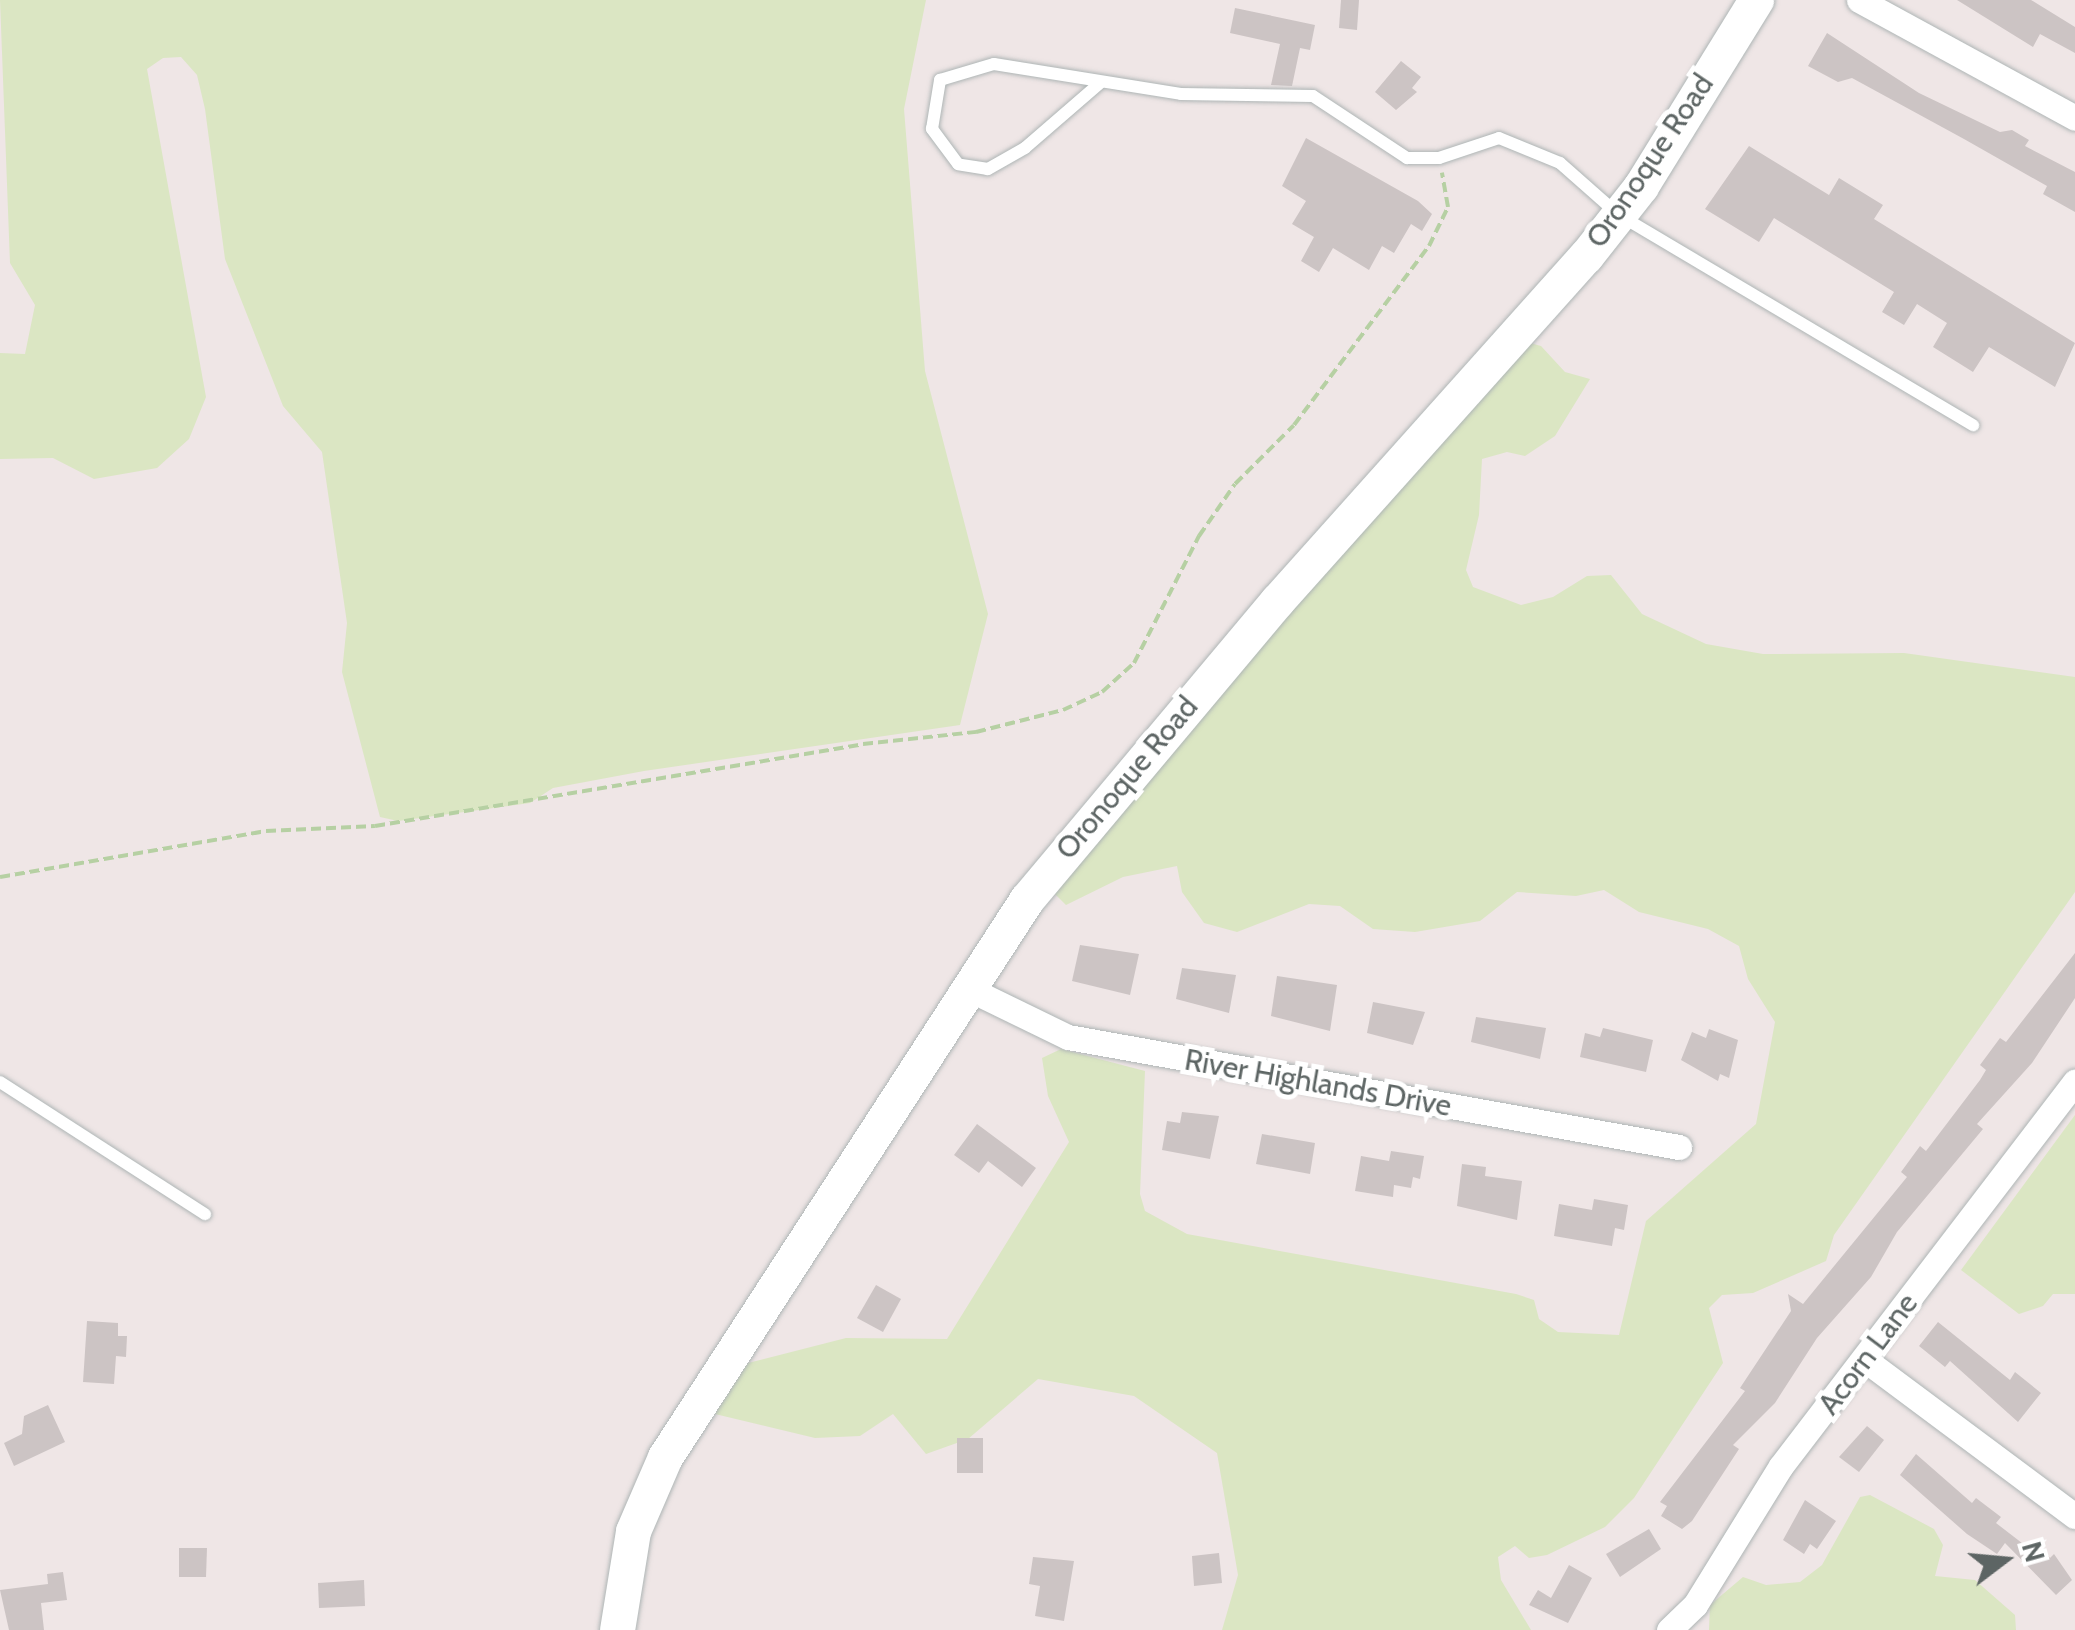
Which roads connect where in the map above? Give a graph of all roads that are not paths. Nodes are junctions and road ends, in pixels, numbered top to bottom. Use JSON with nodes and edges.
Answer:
{"nodes":[{"id":1,"x":1756,"y":0,"type":"edge"},
{"id":2,"x":1859,"y":0,"type":"edge"},
{"id":3,"x":1100,"y":83,"type":"junction"},
{"id":4,"x":2075,"y":118,"type":"edge"},
{"id":5,"x":1618,"y":215,"type":"junction"},
{"id":6,"x":1973,"y":425,"type":"dead end"},
{"id":7,"x":967,"y":988,"type":"junction"},
{"id":8,"x":0,"y":1082,"type":"edge"},
{"id":9,"x":2075,"y":1082,"type":"edge"},
{"id":10,"x":1678,"y":1146,"type":"dead end"},
{"id":11,"x":205,"y":1214,"type":"dead end"},
{"id":12,"x":1864,"y":1359,"type":"junction"},
{"id":13,"x":2075,"y":1516,"type":"edge"},
{"id":14,"x":617,"y":1630,"type":"edge"},
{"id":15,"x":1668,"y":1630,"type":"edge"}],
"edges":[{"from":1,"to":5,"type":"street","name":"Oronoque Road"},
{"from":2,"to":4,"type":"street"},
{"from":3,"to":3,"type":"lane"},
{"from":3,"to":5,"type":"lane"},
{"from":5,"to":6,"type":"lane"},
{"from":5,"to":7,"type":"street","name":"Oronoque Road"},
{"from":7,"to":10,"type":"street","name":"River Highlands Drive"},
{"from":7,"to":14,"type":"street","name":"Oronoque Road"},
{"from":8,"to":11,"type":"lane"},
{"from":9,"to":12,"type":"street","name":"Acorn Lane"},
{"from":12,"to":13,"type":"street"},
{"from":12,"to":15,"type":"street","name":"Acorn Lane"}]}
